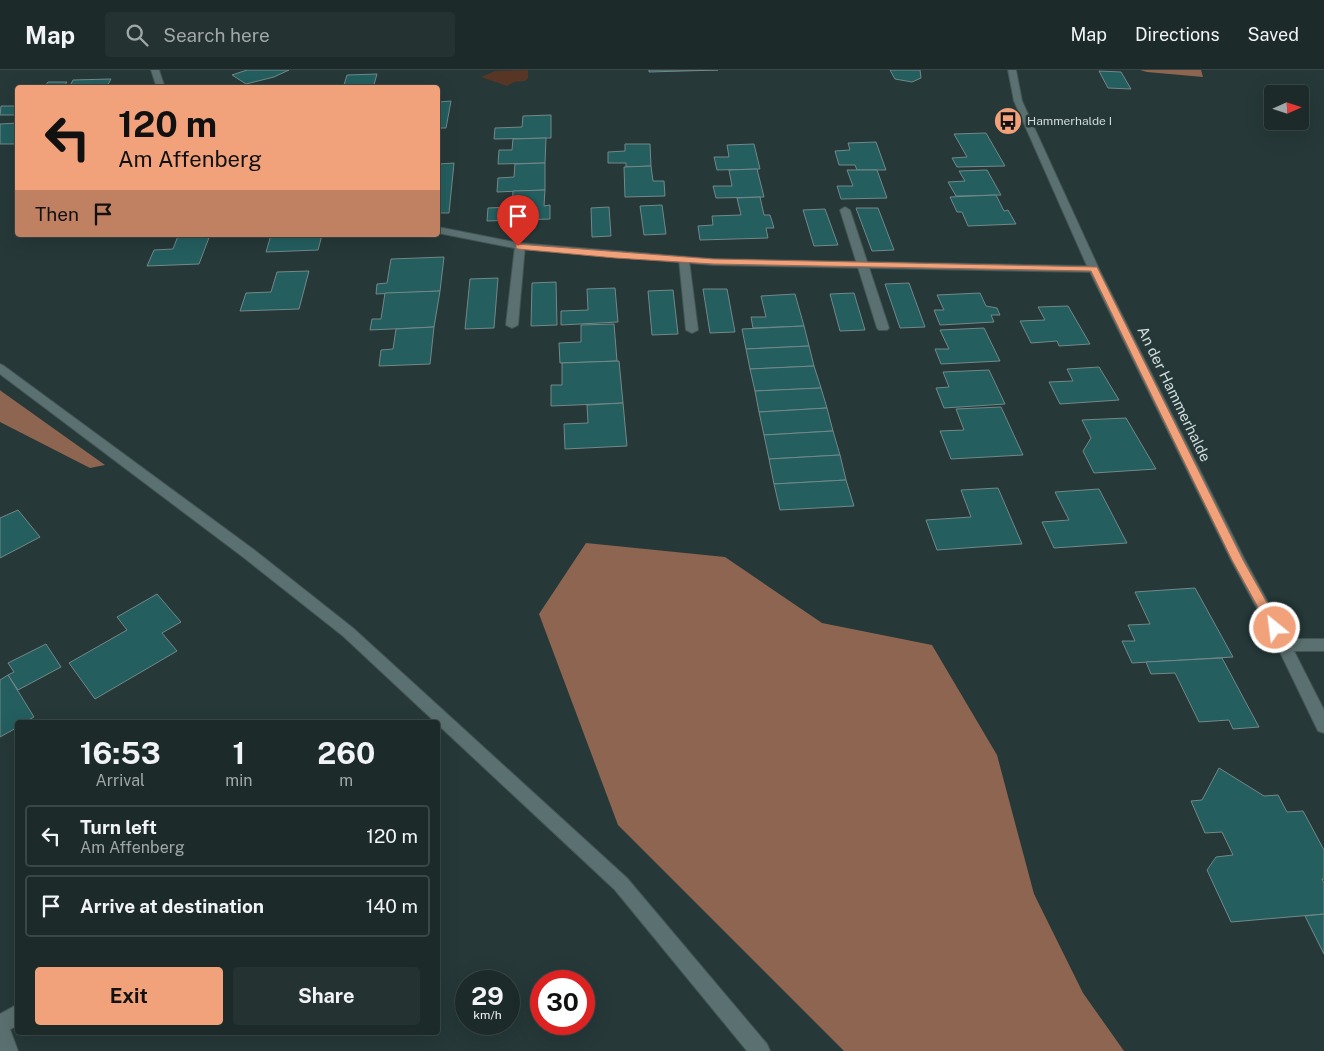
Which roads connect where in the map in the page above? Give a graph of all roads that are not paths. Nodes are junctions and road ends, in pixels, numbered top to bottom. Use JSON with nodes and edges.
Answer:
{"nodes":[{"id":1,"x":155,"y":70,"type":"edge"},
{"id":2,"x":1012,"y":70,"type":"edge"},
{"id":3,"x":161,"y":85,"type":"edge"},
{"id":4,"x":846,"y":210,"type":"dead end"},
{"id":5,"x":440,"y":230,"type":"edge"},
{"id":6,"x":520,"y":246,"type":"junction"},
{"id":7,"x":684,"y":260,"type":"junction"},
{"id":8,"x":863,"y":265,"type":"junction"},
{"id":9,"x":1094,"y":269,"type":"junction"},
{"id":10,"x":512,"y":326,"type":"dead end"},
{"id":11,"x":882,"y":328,"type":"dead end"},
{"id":12,"x":692,"y":330,"type":"dead end"},
{"id":13,"x":0,"y":368,"type":"edge"},
{"id":14,"x":1284,"y":645,"type":"junction"},
{"id":15,"x":1324,"y":645,"type":"edge"},
{"id":16,"x":1324,"y":726,"type":"edge"},
{"id":17,"x":15,"y":1015,"type":"edge"},
{"id":18,"x":0,"y":1027,"type":"edge"},
{"id":19,"x":8,"y":1051,"type":"edge"},
{"id":20,"x":760,"y":1051,"type":"edge"}],
"edges":[{"from":1,"to":3,"type":"street"},
{"from":2,"to":9,"type":"street","name":"An der Hammerhalde"},
{"from":4,"to":8,"type":"street"},
{"from":5,"to":6,"type":"street"},
{"from":6,"to":7,"type":"street"},
{"from":6,"to":10,"type":"street"},
{"from":7,"to":8,"type":"street"},
{"from":7,"to":12,"type":"street"},
{"from":8,"to":9,"type":"street"},
{"from":8,"to":11,"type":"street"},
{"from":9,"to":14,"type":"street","name":"An der Hammerhalde"},
{"from":13,"to":20,"type":"street"},
{"from":14,"to":15,"type":"street"},
{"from":14,"to":16,"type":"street","name":"An der Hammerhalde"},
{"from":17,"to":18,"type":"street"},
{"from":18,"to":19,"type":"street"}]}
